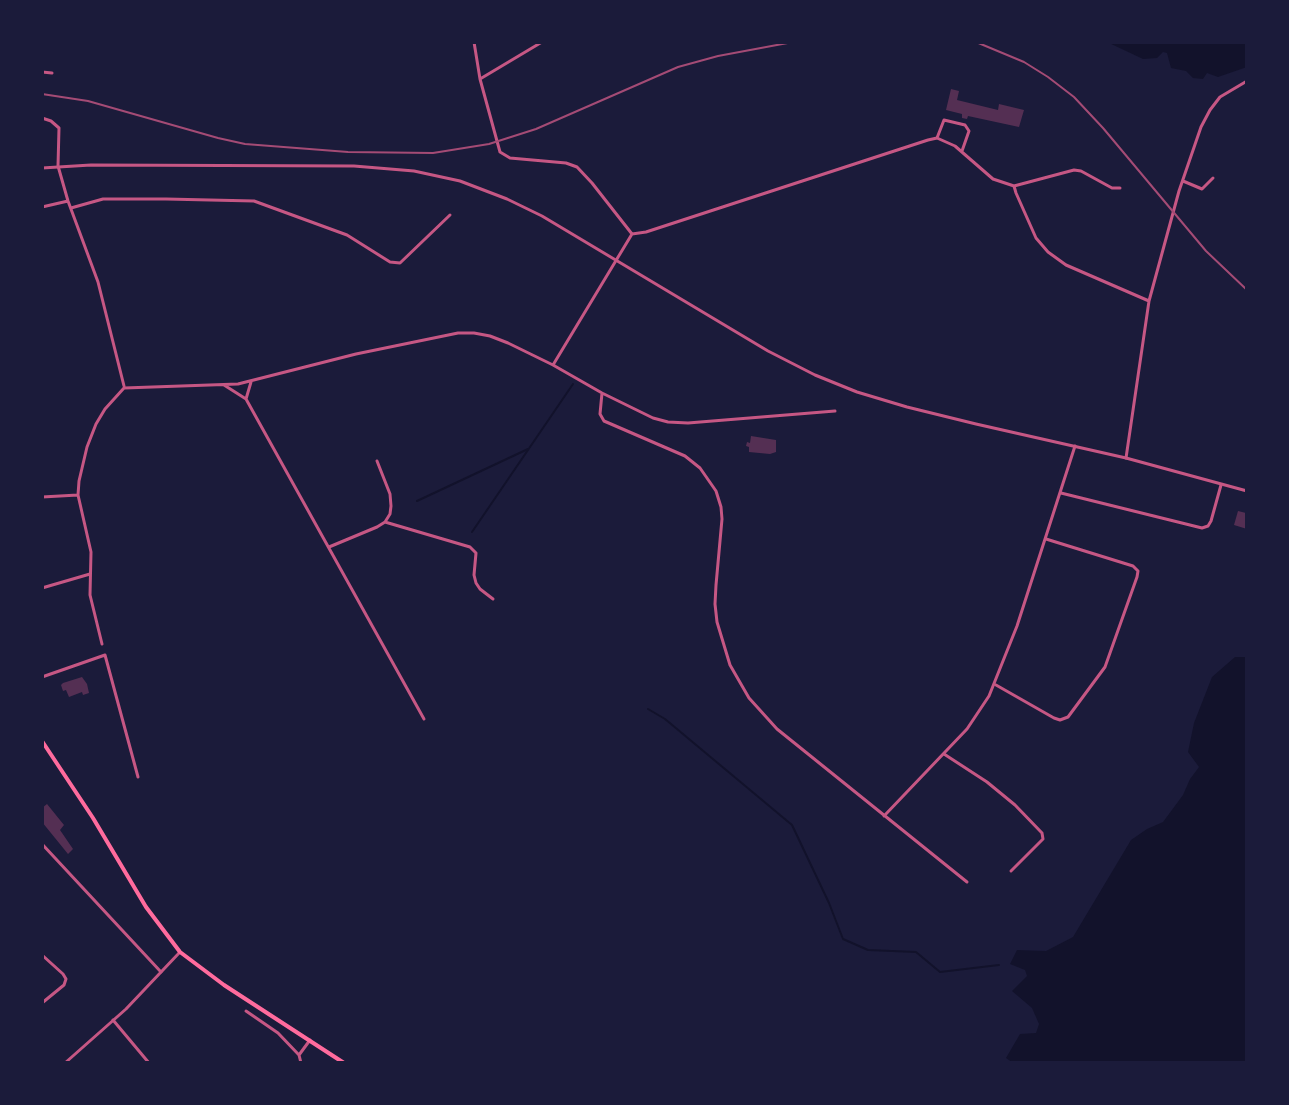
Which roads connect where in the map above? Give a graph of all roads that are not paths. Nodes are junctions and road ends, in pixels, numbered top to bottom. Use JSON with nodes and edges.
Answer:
{"nodes":[{"id":1,"x":474,"y":42,"type":"edge"},
{"id":2,"x":542,"y":42,"type":"edge"},
{"id":3,"x":42,"y":72,"type":"edge"},
{"id":4,"x":52,"y":73,"type":"dead end"},
{"id":5,"x":480,"y":79,"type":"junction"},
{"id":6,"x":1247,"y":81,"type":"edge"},
{"id":7,"x":42,"y":118,"type":"edge"},
{"id":8,"x":937,"y":138,"type":"junction"},
{"id":9,"x":962,"y":151,"type":"junction"},
{"id":10,"x":58,"y":166,"type":"junction"},
{"id":11,"x":42,"y":168,"type":"edge"},
{"id":12,"x":1213,"y":178,"type":"dead end"},
{"id":13,"x":1183,"y":181,"type":"junction"},
{"id":14,"x":1014,"y":186,"type":"junction"},
{"id":15,"x":1120,"y":188,"type":"dead end"},
{"id":16,"x":68,"y":201,"type":"junction"},
{"id":17,"x":42,"y":207,"type":"edge"},
{"id":18,"x":71,"y":208,"type":"junction"},
{"id":19,"x":450,"y":215,"type":"dead end"},
{"id":20,"x":632,"y":234,"type":"junction"},
{"id":21,"x":616,"y":260,"type":"junction"},
{"id":22,"x":1149,"y":301,"type":"junction"},
{"id":23,"x":553,"y":365,"type":"junction"},
{"id":24,"x":251,"y":382,"type":"junction"},
{"id":25,"x":224,"y":385,"type":"junction"},
{"id":26,"x":124,"y":388,"type":"junction"},
{"id":27,"x":602,"y":393,"type":"junction"},
{"id":28,"x":246,"y":399,"type":"junction"},
{"id":29,"x":835,"y":411,"type":"dead end"},
{"id":30,"x":1075,"y":445,"type":"junction"},
{"id":31,"x":1126,"y":458,"type":"junction"},
{"id":32,"x":377,"y":461,"type":"dead end"},
{"id":33,"x":1221,"y":485,"type":"junction"},
{"id":34,"x":1247,"y":491,"type":"edge"},
{"id":35,"x":1061,"y":493,"type":"junction"},
{"id":36,"x":78,"y":495,"type":"junction"},
{"id":37,"x":42,"y":497,"type":"edge"},
{"id":38,"x":385,"y":522,"type":"junction"},
{"id":39,"x":1046,"y":539,"type":"junction"},
{"id":40,"x":329,"y":547,"type":"junction"},
{"id":41,"x":90,"y":574,"type":"junction"},
{"id":42,"x":42,"y":588,"type":"edge"},
{"id":43,"x":493,"y":599,"type":"dead end"},
{"id":44,"x":102,"y":644,"type":"dead end"},
{"id":45,"x":42,"y":677,"type":"edge"},
{"id":46,"x":995,"y":685,"type":"junction"},
{"id":47,"x":424,"y":719,"type":"dead end"},
{"id":48,"x":42,"y":741,"type":"edge"},
{"id":49,"x":944,"y":754,"type":"junction"},
{"id":50,"x":138,"y":777,"type":"dead end"},
{"id":51,"x":884,"y":816,"type":"junction"},
{"id":52,"x":42,"y":844,"type":"edge"},
{"id":53,"x":1011,"y":871,"type":"dead end"},
{"id":54,"x":967,"y":882,"type":"dead end"},
{"id":55,"x":180,"y":952,"type":"junction"},
{"id":56,"x":42,"y":955,"type":"edge"},
{"id":57,"x":161,"y":972,"type":"junction"},
{"id":58,"x":42,"y":1003,"type":"edge"},
{"id":59,"x":246,"y":1011,"type":"dead end"},
{"id":60,"x":113,"y":1020,"type":"junction"},
{"id":61,"x":310,"y":1040,"type":"junction"},
{"id":62,"x":299,"y":1055,"type":"junction"},
{"id":63,"x":65,"y":1063,"type":"edge"},
{"id":64,"x":149,"y":1063,"type":"edge"},
{"id":65,"x":301,"y":1063,"type":"edge"},
{"id":66,"x":344,"y":1063,"type":"edge"}],
"edges":[{"from":1,"to":5,"type":"street"},
{"from":2,"to":5,"type":"street"},
{"from":3,"to":4,"type":"street"},
{"from":5,"to":20,"type":"street"},
{"from":6,"to":13,"type":"street"},
{"from":7,"to":10,"type":"street"},
{"from":8,"to":9,"type":"street"},
{"from":8,"to":9,"type":"street"},
{"from":8,"to":20,"type":"street"},
{"from":9,"to":14,"type":"street"},
{"from":10,"to":11,"type":"street"},
{"from":10,"to":16,"type":"street"},
{"from":10,"to":21,"type":"street"},
{"from":12,"to":13,"type":"street"},
{"from":13,"to":22,"type":"street"},
{"from":14,"to":15,"type":"street"},
{"from":14,"to":22,"type":"street"},
{"from":16,"to":17,"type":"street"},
{"from":16,"to":18,"type":"street"},
{"from":18,"to":19,"type":"street"},
{"from":18,"to":26,"type":"street"},
{"from":20,"to":21,"type":"street"},
{"from":21,"to":23,"type":"street"},
{"from":21,"to":30,"type":"street"},
{"from":22,"to":31,"type":"street"},
{"from":23,"to":24,"type":"street"},
{"from":23,"to":27,"type":"street"},
{"from":24,"to":25,"type":"street"},
{"from":24,"to":28,"type":"street"},
{"from":25,"to":26,"type":"street"},
{"from":25,"to":28,"type":"street"},
{"from":26,"to":36,"type":"street"},
{"from":27,"to":29,"type":"street"},
{"from":27,"to":51,"type":"street"},
{"from":28,"to":40,"type":"street"},
{"from":30,"to":31,"type":"street"},
{"from":30,"to":35,"type":"street"},
{"from":31,"to":33,"type":"street"},
{"from":32,"to":38,"type":"street"},
{"from":33,"to":34,"type":"street"},
{"from":33,"to":35,"type":"street"},
{"from":35,"to":39,"type":"street"},
{"from":36,"to":37,"type":"street"},
{"from":36,"to":41,"type":"street"},
{"from":38,"to":40,"type":"street"},
{"from":38,"to":43,"type":"street"},
{"from":39,"to":46,"type":"street"},
{"from":39,"to":46,"type":"street"},
{"from":40,"to":47,"type":"street"},
{"from":41,"to":42,"type":"street"},
{"from":41,"to":44,"type":"street"},
{"from":45,"to":50,"type":"street"},
{"from":46,"to":49,"type":"street"},
{"from":48,"to":55,"type":"main road"},
{"from":49,"to":51,"type":"street"},
{"from":49,"to":53,"type":"street"},
{"from":51,"to":54,"type":"street"},
{"from":52,"to":57,"type":"street"},
{"from":55,"to":57,"type":"street"},
{"from":55,"to":61,"type":"main road"},
{"from":56,"to":58,"type":"street"},
{"from":57,"to":60,"type":"street"},
{"from":59,"to":62,"type":"street"},
{"from":60,"to":63,"type":"street"},
{"from":60,"to":64,"type":"street"},
{"from":61,"to":62,"type":"street"},
{"from":61,"to":66,"type":"main road"},
{"from":62,"to":65,"type":"street"}]}
